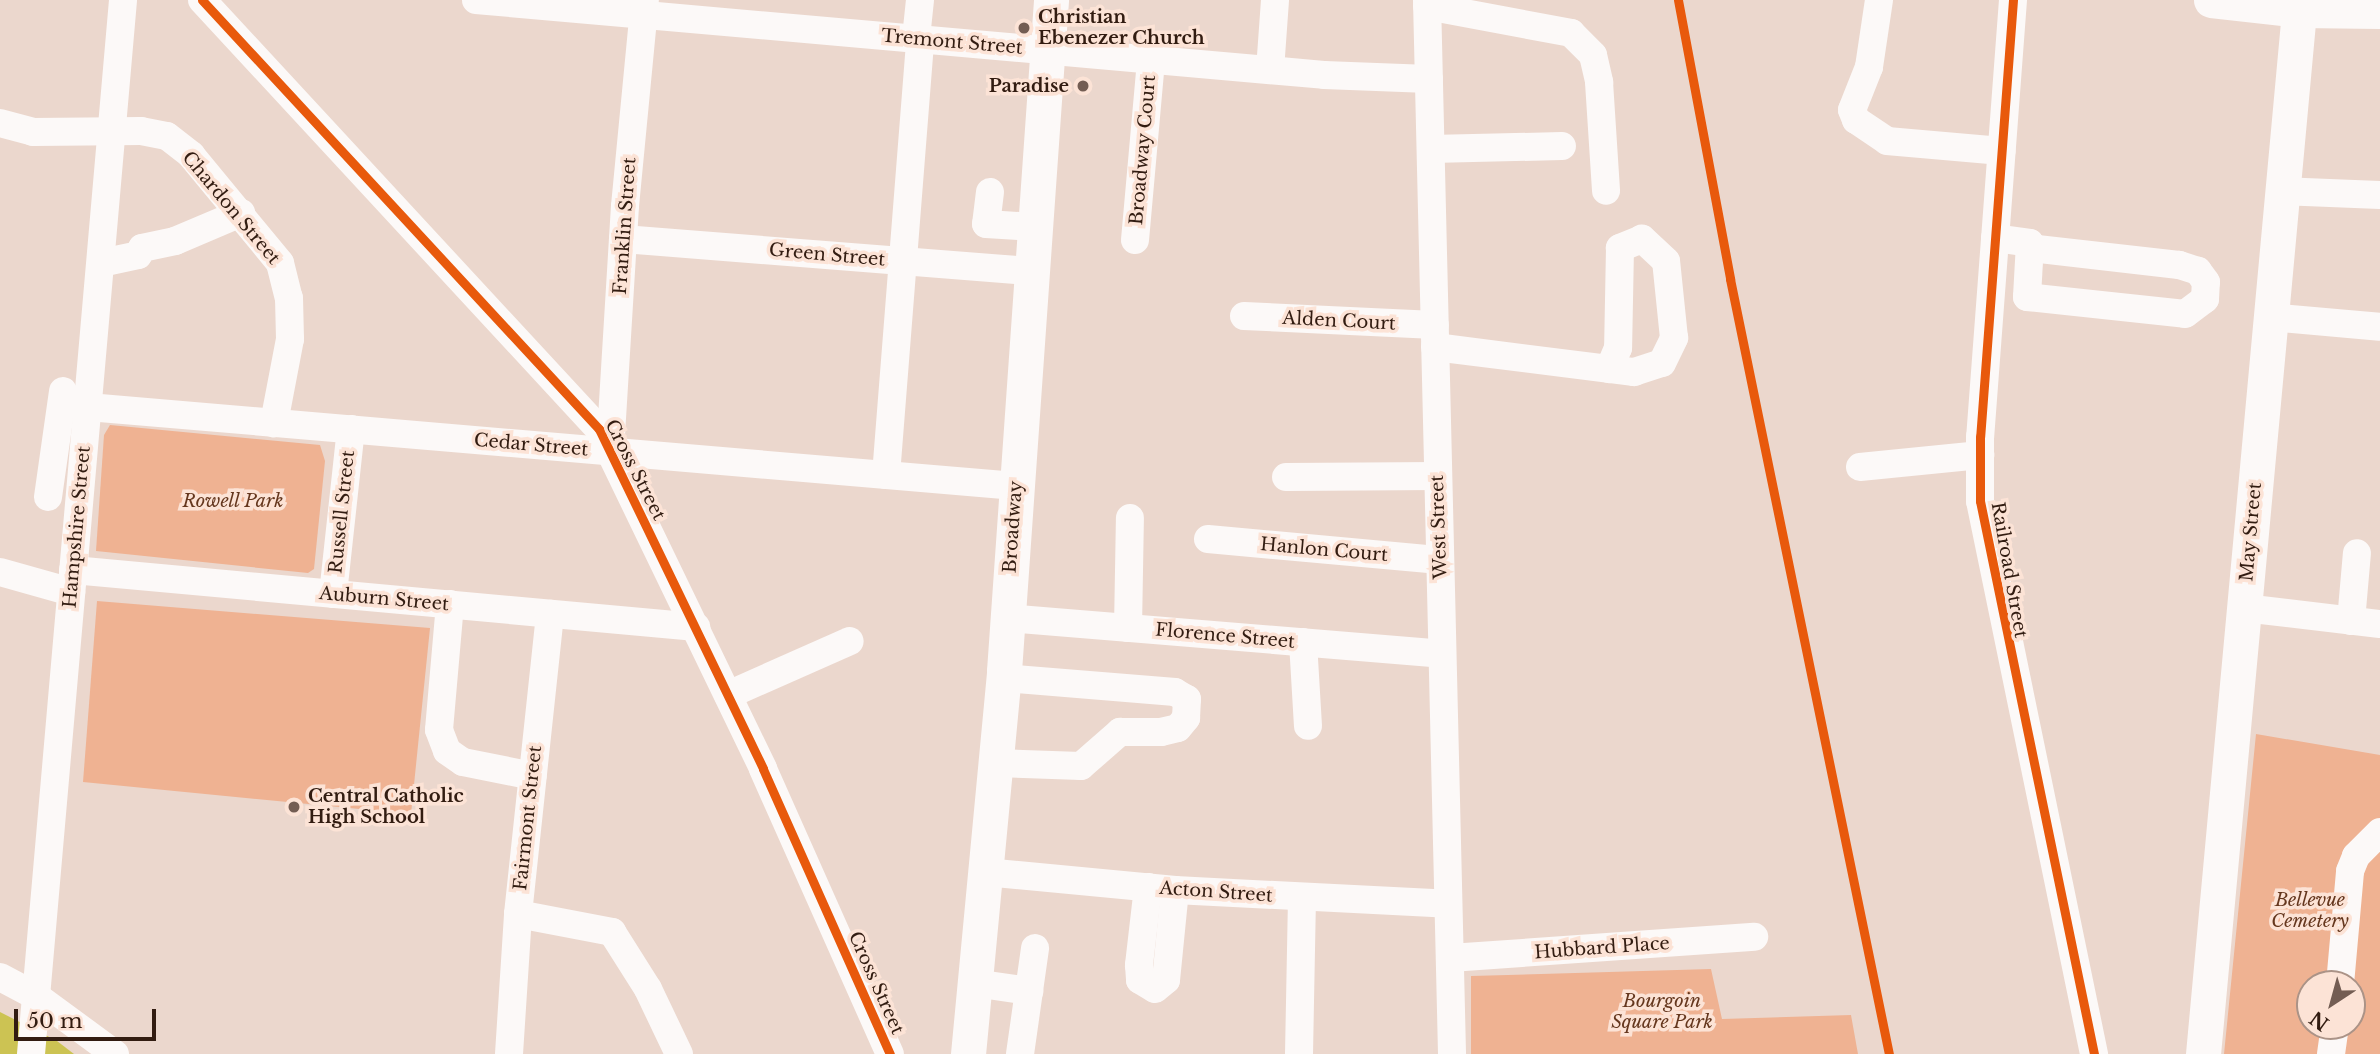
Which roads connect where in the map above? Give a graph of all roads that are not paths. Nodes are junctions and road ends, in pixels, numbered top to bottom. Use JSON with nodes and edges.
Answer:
{"nodes":[{"id":1,"x":123,"y":0,"type":"edge"},
{"id":2,"x":201,"y":0,"type":"edge"},
{"id":3,"x":476,"y":0,"type":"edge"},
{"id":4,"x":920,"y":0,"type":"edge"},
{"id":5,"x":1051,"y":0,"type":"edge"},
{"id":6,"x":1275,"y":0,"type":"edge"},
{"id":7,"x":1879,"y":0,"type":"edge"},
{"id":8,"x":2013,"y":0,"type":"edge"},
{"id":9,"x":2211,"y":0,"type":"edge"},
{"id":10,"x":1427,"y":3,"type":"edge"},
{"id":11,"x":566,"y":4,"type":"edge"},
{"id":12,"x":2299,"y":5,"type":"edge"},
{"id":13,"x":644,"y":7,"type":"edge"},
{"id":14,"x":2380,"y":11,"type":"edge"},
{"id":15,"x":918,"y":39,"type":"junction"},
{"id":16,"x":1047,"y":50,"type":"junction"},
{"id":17,"x":1151,"y":60,"type":"junction"},
{"id":18,"x":1270,"y":70,"type":"junction"},
{"id":19,"x":1429,"y":79,"type":"junction"},
{"id":20,"x":1,"y":127,"type":"edge"},
{"id":21,"x":112,"y":134,"type":"junction"},
{"id":22,"x":1562,"y":146,"type":"dead end"},
{"id":23,"x":1431,"y":149,"type":"junction"},
{"id":24,"x":2002,"y":151,"type":"junction"},
{"id":25,"x":1606,"y":191,"type":"dead end"},
{"id":26,"x":2281,"y":191,"type":"junction"},
{"id":27,"x":990,"y":192,"type":"dead end"},
{"id":28,"x":2380,"y":195,"type":"edge"},
{"id":29,"x":241,"y":213,"type":"junction"},
{"id":30,"x":1034,"y":227,"type":"junction"},
{"id":31,"x":104,"y":229,"type":"junction"},
{"id":32,"x":1995,"y":238,"type":"junction"},
{"id":33,"x":623,"y":239,"type":"junction"},
{"id":34,"x":1135,"y":240,"type":"dead end"},
{"id":35,"x":142,"y":248,"type":"junction"},
{"id":36,"x":2029,"y":248,"type":"junction"},
{"id":37,"x":905,"y":261,"type":"junction"},
{"id":38,"x":101,"y":263,"type":"junction"},
{"id":39,"x":1031,"y":271,"type":"junction"},
{"id":40,"x":1244,"y":316,"type":"dead end"},
{"id":41,"x":2269,"y":317,"type":"junction"},
{"id":42,"x":2380,"y":327,"type":"edge"},
{"id":43,"x":1435,"y":336,"type":"junction"},
{"id":44,"x":1609,"y":369,"type":"dead end"},
{"id":45,"x":63,"y":391,"type":"dead end"},
{"id":46,"x":88,"y":407,"type":"junction"},
{"id":47,"x":274,"y":423,"type":"junction"},
{"id":48,"x":351,"y":429,"type":"junction"},
{"id":49,"x":610,"y":452,"type":"junction"},
{"id":50,"x":1980,"y":455,"type":"junction"},
{"id":51,"x":1860,"y":467,"type":"dead end"},
{"id":52,"x":886,"y":475,"type":"junction"},
{"id":53,"x":1438,"y":476,"type":"junction"},
{"id":54,"x":1286,"y":477,"type":"dead end"},
{"id":55,"x":1016,"y":486,"type":"junction"},
{"id":56,"x":48,"y":497,"type":"dead end"},
{"id":57,"x":1130,"y":518,"type":"dead end"},
{"id":58,"x":1208,"y":539,"type":"dead end"},
{"id":59,"x":2357,"y":553,"type":"dead end"},
{"id":60,"x":1440,"y":560,"type":"junction"},
{"id":61,"x":0,"y":572,"type":"edge"},
{"id":62,"x":72,"y":581,"type":"junction"},
{"id":63,"x":333,"y":594,"type":"junction"},
{"id":64,"x":450,"y":604,"type":"junction"},
{"id":65,"x":2244,"y":608,"type":"junction"},
{"id":66,"x":550,"y":614,"type":"junction"},
{"id":67,"x":1007,"y":618,"type":"junction"},
{"id":68,"x":2351,"y":621,"type":"junction"},
{"id":69,"x":2380,"y":624,"type":"edge"},
{"id":70,"x":696,"y":626,"type":"junction"},
{"id":71,"x":1128,"y":628,"type":"junction"},
{"id":72,"x":850,"y":641,"type":"dead end"},
{"id":73,"x":1303,"y":642,"type":"junction"},
{"id":74,"x":1442,"y":654,"type":"junction"},
{"id":75,"x":1003,"y":678,"type":"junction"},
{"id":76,"x":728,"y":695,"type":"junction"},
{"id":77,"x":1308,"y":726,"type":"dead end"},
{"id":78,"x":995,"y":763,"type":"junction"},
{"id":79,"x":533,"y":776,"type":"junction"},
{"id":80,"x":2380,"y":832,"type":"edge"},
{"id":81,"x":985,"y":872,"type":"junction"},
{"id":82,"x":1302,"y":897,"type":"junction"},
{"id":83,"x":1448,"y":904,"type":"junction"},
{"id":84,"x":518,"y":914,"type":"junction"},
{"id":85,"x":1755,"y":937,"type":"dead end"},
{"id":86,"x":1035,"y":948,"type":"dead end"},
{"id":87,"x":1450,"y":958,"type":"junction"},
{"id":88,"x":2341,"y":970,"type":"edge"},
{"id":89,"x":0,"y":977,"type":"edge"},
{"id":90,"x":974,"y":983,"type":"junction"},
{"id":91,"x":1029,"y":990,"type":"junction"},
{"id":92,"x":35,"y":1006,"type":"junction"},
{"id":93,"x":31,"y":1054,"type":"edge"},
{"id":94,"x":115,"y":1054,"type":"edge"},
{"id":95,"x":509,"y":1054,"type":"edge"},
{"id":96,"x":679,"y":1054,"type":"edge"},
{"id":97,"x":890,"y":1054,"type":"edge"},
{"id":98,"x":968,"y":1054,"type":"edge"},
{"id":99,"x":1020,"y":1054,"type":"edge"},
{"id":100,"x":1299,"y":1054,"type":"edge"},
{"id":101,"x":1452,"y":1054,"type":"edge"},
{"id":102,"x":2094,"y":1054,"type":"edge"},
{"id":103,"x":2203,"y":1054,"type":"edge"}],
"edges":[{"from":1,"to":21,"type":"street","name":"Hampshire Street"},
{"from":2,"to":49,"type":"street","name":"Cross Street"},
{"from":3,"to":11,"type":"street","name":"Tremont Street"},
{"from":4,"to":15,"type":"street"},
{"from":5,"to":16,"type":"main road","name":"Broadway"},
{"from":6,"to":18,"type":"street"},
{"from":7,"to":24,"type":"street"},
{"from":8,"to":24,"type":"street","name":"Railroad Street"},
{"from":9,"to":12,"type":"main road"},
{"from":10,"to":19,"type":"street","name":"West Street"},
{"from":10,"to":25,"type":"street"},
{"from":11,"to":13,"type":"street","name":"Tremont Street"},
{"from":12,"to":14,"type":"main road"},
{"from":12,"to":26,"type":"main road","name":"May Street"},
{"from":13,"to":15,"type":"street","name":"Tremont Street"},
{"from":13,"to":33,"type":"street","name":"Franklin Street"},
{"from":15,"to":16,"type":"street","name":"Tremont Street"},
{"from":15,"to":37,"type":"street"},
{"from":16,"to":17,"type":"street","name":"Tremont Street"},
{"from":16,"to":30,"type":"main road","name":"Broadway"},
{"from":17,"to":18,"type":"street","name":"Tremont Street"},
{"from":17,"to":34,"type":"street","name":"Broadway Court"},
{"from":18,"to":19,"type":"street","name":"Tremont Street"},
{"from":19,"to":23,"type":"street","name":"West Street"},
{"from":20,"to":21,"type":"street","name":"Chardon Street"},
{"from":21,"to":29,"type":"street","name":"Chardon Street"},
{"from":21,"to":31,"type":"street","name":"Hampshire Street"},
{"from":22,"to":23,"type":"street"},
{"from":23,"to":43,"type":"street","name":"West Street"},
{"from":24,"to":32,"type":"street","name":"Railroad Street"},
{"from":26,"to":28,"type":"street"},
{"from":26,"to":41,"type":"main road","name":"May Street"},
{"from":27,"to":30,"type":"street"},
{"from":29,"to":35,"type":"street"},
{"from":29,"to":47,"type":"street","name":"Chardon Street"},
{"from":30,"to":39,"type":"main road","name":"Broadway"},
{"from":31,"to":35,"type":"street"},
{"from":31,"to":38,"type":"street","name":"Hampshire Street"},
{"from":32,"to":36,"type":"street"},
{"from":32,"to":50,"type":"street","name":"Railroad Street"},
{"from":33,"to":37,"type":"street","name":"Green Street"},
{"from":33,"to":49,"type":"street","name":"Franklin Street"},
{"from":35,"to":38,"type":"street"},
{"from":36,"to":36,"type":"street"},
{"from":37,"to":39,"type":"street","name":"Green Street"},
{"from":37,"to":52,"type":"street"},
{"from":38,"to":46,"type":"street","name":"Hampshire Street"},
{"from":39,"to":55,"type":"main road","name":"Broadway"},
{"from":40,"to":43,"type":"street","name":"Alden Court"},
{"from":41,"to":42,"type":"street"},
{"from":41,"to":65,"type":"main road","name":"May Street"},
{"from":43,"to":44,"type":"street","name":"Alden Court"},
{"from":43,"to":53,"type":"street","name":"West Street"},
{"from":45,"to":56,"type":"street"},
{"from":46,"to":47,"type":"street","name":"Cedar Street"},
{"from":46,"to":62,"type":"street","name":"Hampshire Street"},
{"from":47,"to":48,"type":"street","name":"Cedar Street"},
{"from":48,"to":49,"type":"street","name":"Cedar Street"},
{"from":48,"to":63,"type":"street","name":"Russell Street"},
{"from":49,"to":52,"type":"street","name":"Cedar Street"},
{"from":49,"to":70,"type":"street","name":"Cross Street"},
{"from":50,"to":51,"type":"street"},
{"from":50,"to":102,"type":"street","name":"Railroad Street"},
{"from":52,"to":55,"type":"street","name":"Cedar Street"},
{"from":53,"to":54,"type":"street"},
{"from":53,"to":60,"type":"street","name":"West Street"},
{"from":55,"to":67,"type":"main road","name":"Broadway"},
{"from":57,"to":71,"type":"street"},
{"from":58,"to":60,"type":"street","name":"Hanlon Court"},
{"from":59,"to":68,"type":"street"},
{"from":60,"to":74,"type":"street","name":"West Street"},
{"from":61,"to":62,"type":"street","name":"Auburn Street"},
{"from":62,"to":63,"type":"street","name":"Auburn Street"},
{"from":62,"to":92,"type":"street","name":"Hampshire Street"},
{"from":63,"to":64,"type":"street","name":"Auburn Street"},
{"from":64,"to":66,"type":"street","name":"Auburn Street"},
{"from":64,"to":79,"type":"street"},
{"from":65,"to":68,"type":"street"},
{"from":65,"to":103,"type":"main road","name":"May Street"},
{"from":66,"to":70,"type":"street","name":"Auburn Street"},
{"from":66,"to":79,"type":"street","name":"Fairmont Street"},
{"from":67,"to":71,"type":"street","name":"Florence Street"},
{"from":67,"to":75,"type":"main road","name":"Broadway"},
{"from":68,"to":69,"type":"street"},
{"from":70,"to":76,"type":"street","name":"Cross Street"},
{"from":71,"to":73,"type":"street","name":"Florence Street"},
{"from":72,"to":76,"type":"street"},
{"from":73,"to":74,"type":"street","name":"Florence Street"},
{"from":73,"to":77,"type":"street"},
{"from":74,"to":83,"type":"street","name":"West Street"},
{"from":75,"to":78,"type":"main road","name":"Broadway"},
{"from":75,"to":78,"type":"street"},
{"from":76,"to":97,"type":"street","name":"Cross Street"},
{"from":78,"to":81,"type":"main road","name":"Broadway"},
{"from":79,"to":84,"type":"street","name":"Fairmont Street"},
{"from":80,"to":88,"type":"street"},
{"from":81,"to":82,"type":"street","name":"Acton Street"},
{"from":81,"to":90,"type":"main road","name":"Broadway"},
{"from":82,"to":83,"type":"street","name":"Acton Street"},
{"from":82,"to":100,"type":"street"},
{"from":83,"to":87,"type":"street","name":"West Street"},
{"from":84,"to":95,"type":"street"},
{"from":84,"to":96,"type":"street","name":"Fairmont Street"},
{"from":85,"to":87,"type":"street","name":"Hubbard Place"},
{"from":86,"to":91,"type":"street"},
{"from":87,"to":101,"type":"street","name":"West Street"},
{"from":89,"to":92,"type":"street"},
{"from":90,"to":91,"type":"street"},
{"from":90,"to":98,"type":"main road","name":"Broadway"},
{"from":91,"to":99,"type":"street"},
{"from":92,"to":93,"type":"street","name":"Hampshire Street"},
{"from":92,"to":94,"type":"street"}]}
